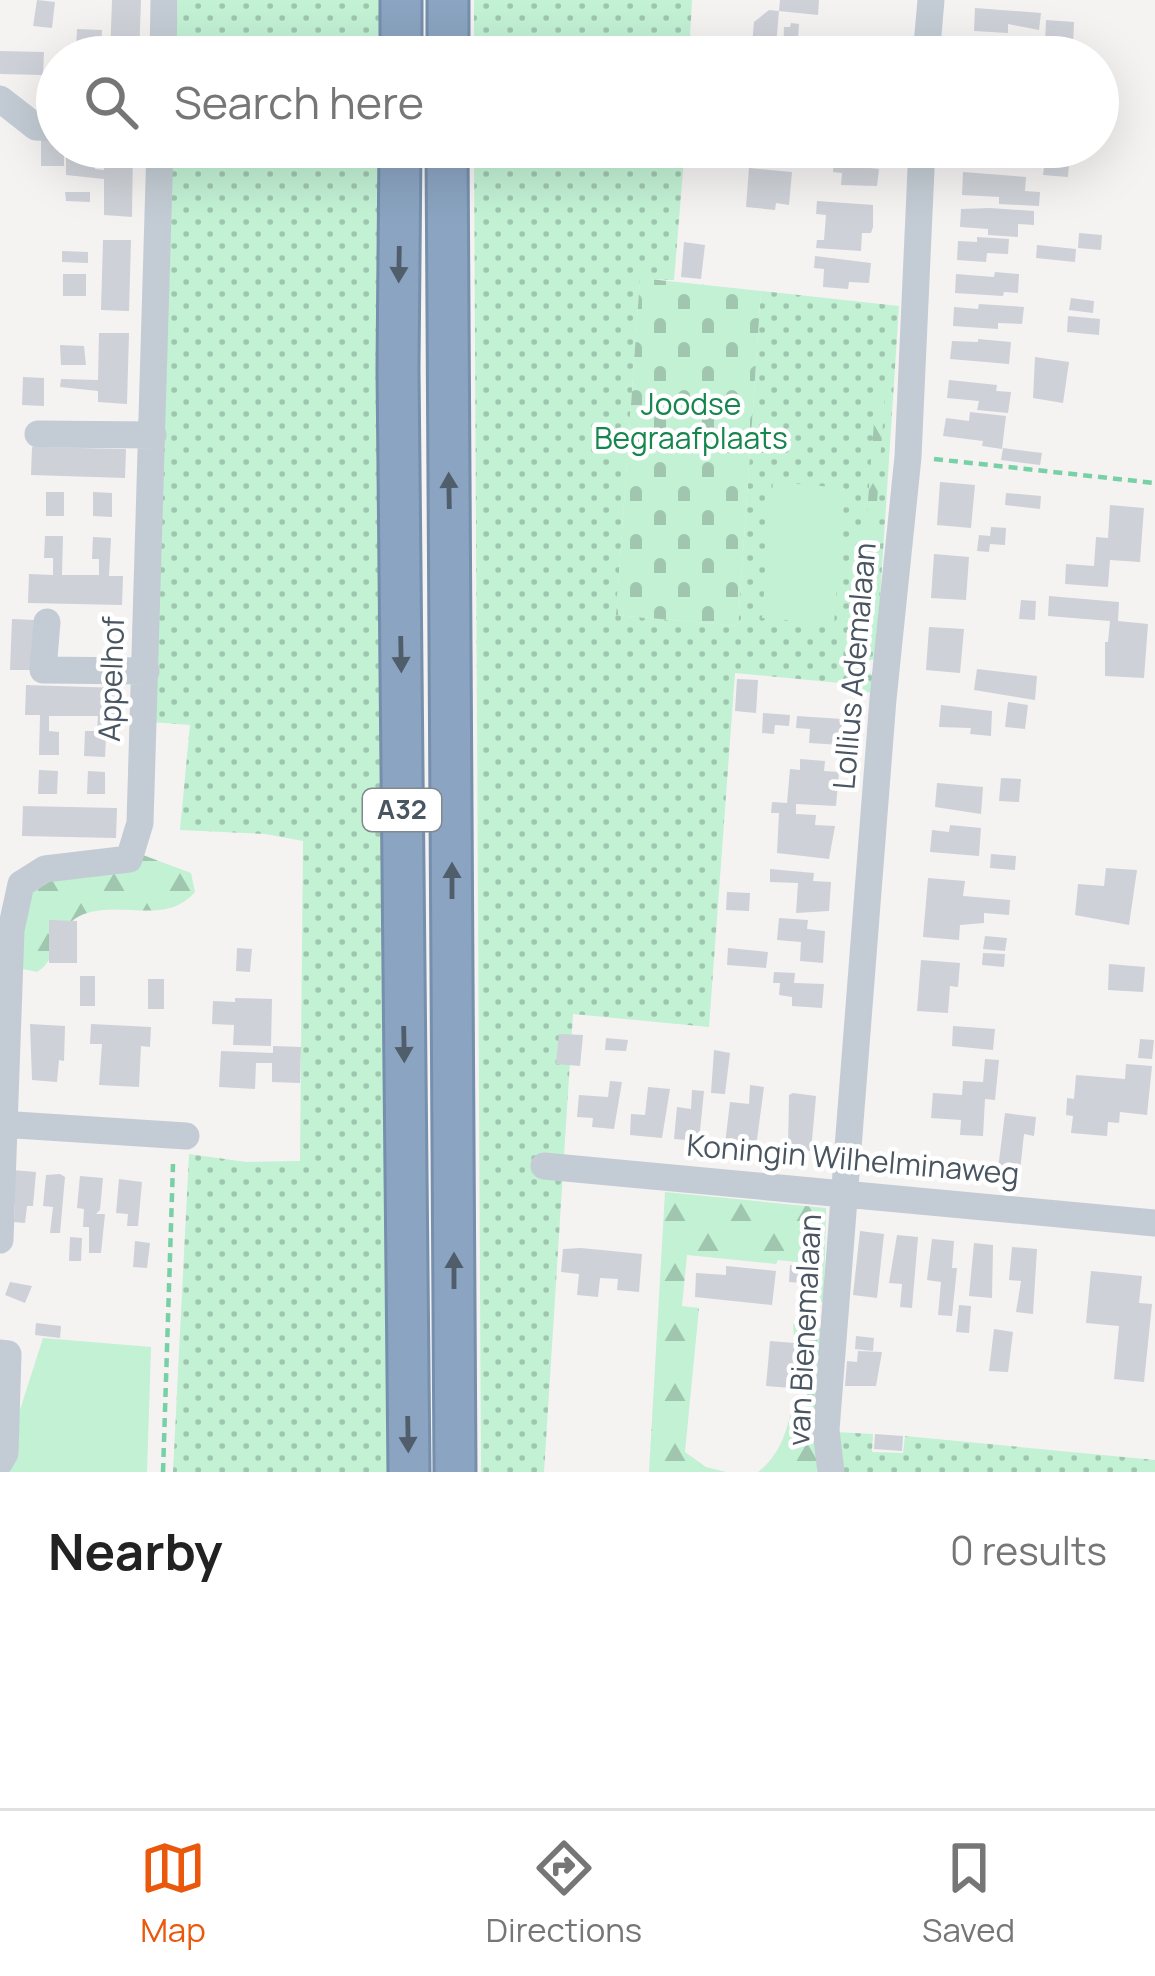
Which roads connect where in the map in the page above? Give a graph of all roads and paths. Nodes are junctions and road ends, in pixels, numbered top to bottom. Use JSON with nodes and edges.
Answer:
{"nodes":[{"id":1,"x":164,"y":0,"type":"edge"},
{"id":2,"x":401,"y":0,"type":"edge"},
{"id":3,"x":448,"y":0,"type":"edge"},
{"id":4,"x":931,"y":0,"type":"edge"},
{"id":5,"x":163,"y":36,"type":"edge"},
{"id":6,"x":401,"y":36,"type":"edge"},
{"id":7,"x":448,"y":36,"type":"edge"},
{"id":8,"x":928,"y":36,"type":"edge"},
{"id":9,"x":0,"y":99,"type":"edge"},
{"id":10,"x":36,"y":127,"type":"edge"},
{"id":11,"x":159,"y":168,"type":"edge"},
{"id":12,"x":400,"y":168,"type":"edge"},
{"id":13,"x":447,"y":168,"type":"edge"},
{"id":14,"x":921,"y":168,"type":"edge"},
{"id":15,"x":38,"y":434,"type":"dead end"},
{"id":16,"x":153,"y":435,"type":"junction"},
{"id":17,"x":908,"y":457,"type":"junction"},
{"id":18,"x":1155,"y":483,"type":"edge"},
{"id":19,"x":47,"y":622,"type":"dead end"},
{"id":20,"x":146,"y":671,"type":"junction"},
{"id":21,"x":3,"y":1124,"type":"edge"},
{"id":22,"x":179,"y":1135,"type":"joint"},
{"id":23,"x":544,"y":1166,"type":"dead end"},
{"id":24,"x":847,"y":1191,"type":"junction"},
{"id":25,"x":1155,"y":1223,"type":"edge"},
{"id":26,"x":0,"y":1240,"type":"edge"},
{"id":27,"x":0,"y":1353,"type":"edge"},
{"id":28,"x":0,"y":1462,"type":"edge"},
{"id":29,"x":164,"y":1472,"type":"edge"},
{"id":30,"x":409,"y":1472,"type":"edge"},
{"id":31,"x":455,"y":1472,"type":"edge"},
{"id":32,"x":831,"y":1472,"type":"edge"}],
"edges":[{"from":1,"to":5,"type":"street"},
{"from":2,"to":6,"type":"highway"},
{"from":3,"to":7,"type":"highway"},
{"from":4,"to":8,"type":"street"},
{"from":9,"to":10,"type":"street"},
{"from":11,"to":16,"type":"street","name":"Appelhof"},
{"from":12,"to":30,"type":"highway","number":"A32","one_way":true},
{"from":31,"to":13,"type":"highway","number":"A32","one_way":true},
{"from":14,"to":17,"type":"street","name":"Lollius Ademalaan"},
{"from":15,"to":16,"type":"street"},
{"from":16,"to":20,"type":"street","name":"Appelhof"},
{"from":17,"to":18,"type":"path"},
{"from":17,"to":24,"type":"street","name":"Lollius Ademalaan"},
{"from":19,"to":20,"type":"street"},
{"from":20,"to":21,"type":"street","name":"Appelhof"},
{"from":21,"to":22,"type":"street"},
{"from":21,"to":26,"type":"street"},
{"from":22,"to":29,"type":"path"},
{"from":23,"to":24,"type":"street","name":"Koningin Wilhelminaweg"},
{"from":24,"to":25,"type":"street","name":"Koningin Wilhelminaweg"},
{"from":24,"to":32,"type":"street","name":"van Bienemalaan"},
{"from":27,"to":28,"type":"street"}]}
